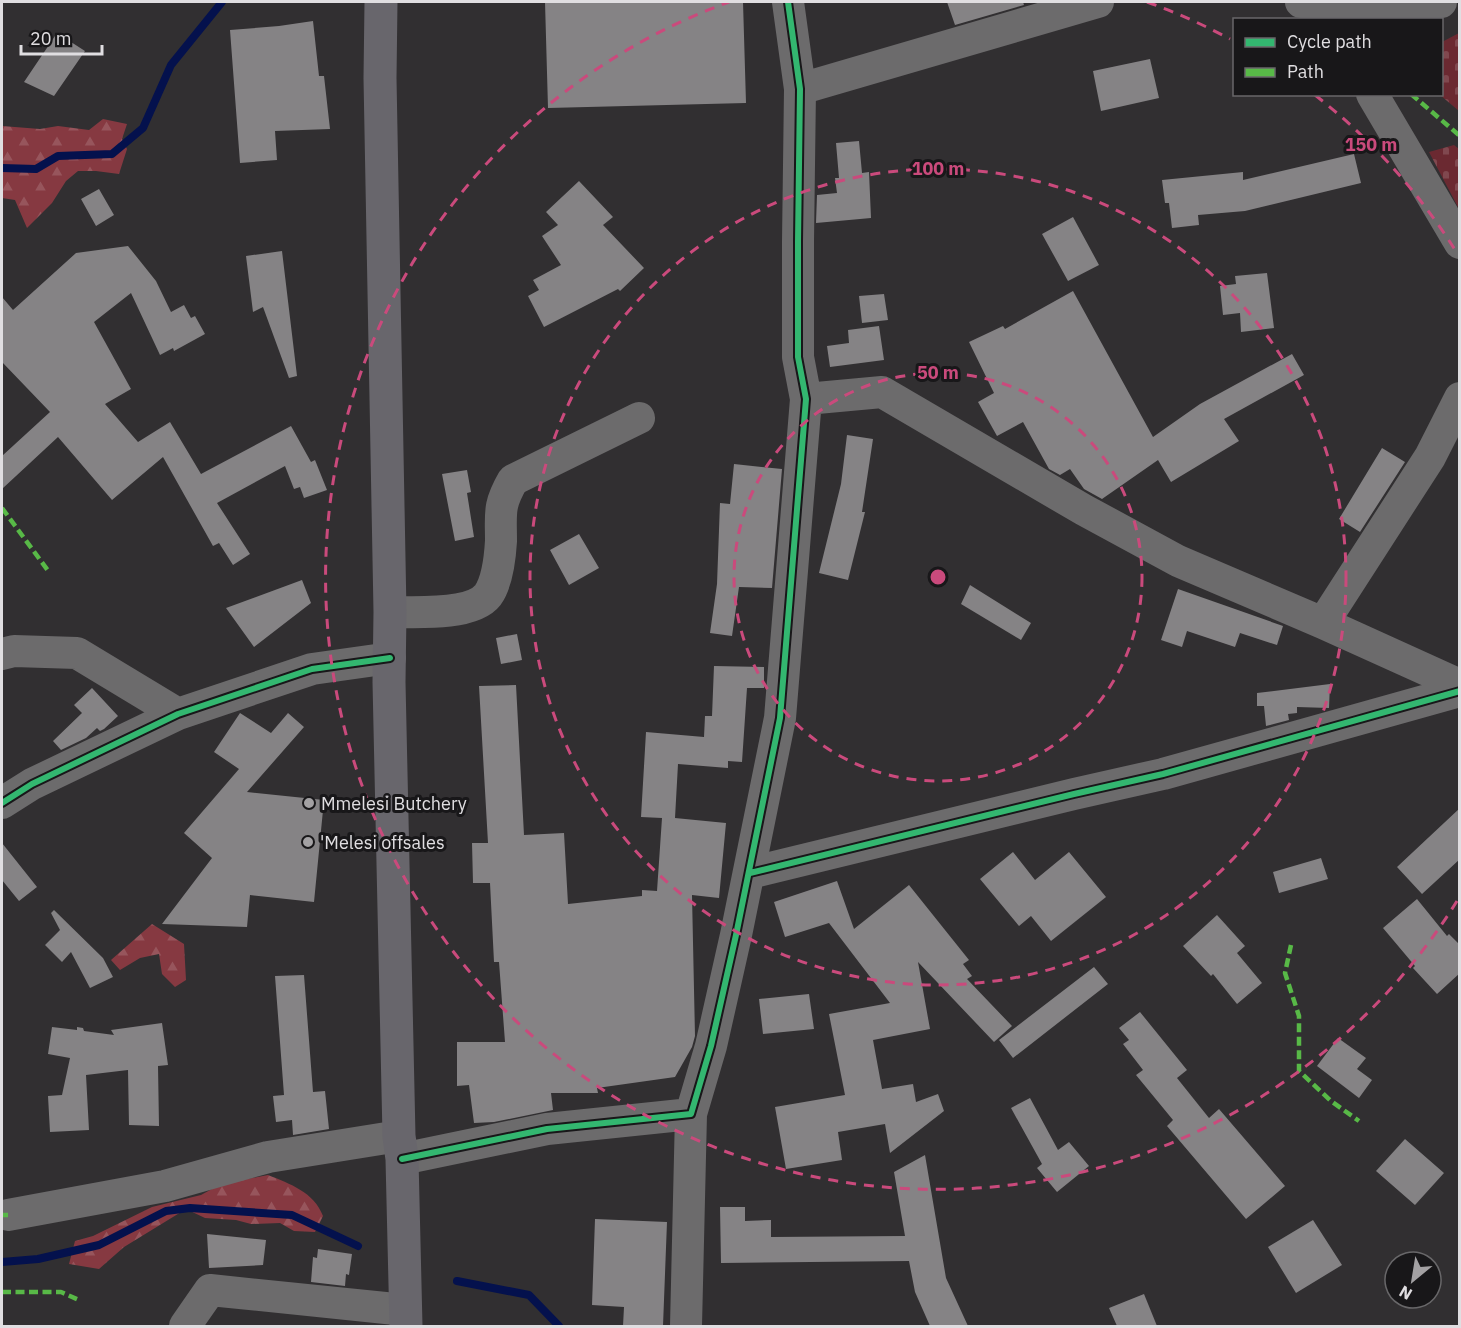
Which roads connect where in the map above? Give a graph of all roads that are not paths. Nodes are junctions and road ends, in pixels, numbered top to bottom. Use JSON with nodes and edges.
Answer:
{"nodes":[{"id":1,"x":381,"y":2,"type":"edge"},
{"id":2,"x":788,"y":2,"type":"edge"},
{"id":3,"x":1098,"y":2,"type":"edge"},
{"id":4,"x":1441,"y":2,"type":"edge"},
{"id":5,"x":1315,"y":9,"type":"edge"},
{"id":6,"x":800,"y":89,"type":"junction"},
{"id":7,"x":1373,"y":96,"type":"edge"},
{"id":8,"x":1460,"y":243,"type":"edge"},
{"id":9,"x":1460,"y":398,"type":"edge"},
{"id":10,"x":806,"y":399,"type":"junction"},
{"id":11,"x":639,"y":418,"type":"dead end"},
{"id":12,"x":390,"y":612,"type":"junction"},
{"id":13,"x":1323,"y":623,"type":"junction"},
{"id":14,"x":2,"y":654,"type":"edge"},
{"id":15,"x":390,"y":658,"type":"junction"},
{"id":16,"x":1460,"y":685,"type":"edge"},
{"id":17,"x":1460,"y":691,"type":"edge"},
{"id":18,"x":178,"y":714,"type":"junction"},
{"id":19,"x":2,"y":803,"type":"edge"},
{"id":20,"x":750,"y":873,"type":"junction"},
{"id":21,"x":691,"y":1114,"type":"junction"},
{"id":22,"x":400,"y":1148,"type":"junction"},
{"id":23,"x":8,"y":1215,"type":"dead end"},
{"id":24,"x":405,"y":1318,"type":"edge"},
{"id":25,"x":185,"y":1326,"type":"edge"},
{"id":26,"x":686,"y":1326,"type":"edge"}],
"edges":[{"from":1,"to":12,"type":"main road"},
{"from":2,"to":6,"type":"street"},
{"from":3,"to":6,"type":"street"},
{"from":4,"to":5,"type":"street"},
{"from":6,"to":10,"type":"street"},
{"from":7,"to":8,"type":"street"},
{"from":9,"to":13,"type":"street"},
{"from":10,"to":13,"type":"street"},
{"from":10,"to":20,"type":"street"},
{"from":11,"to":12,"type":"street"},
{"from":12,"to":15,"type":"main road"},
{"from":13,"to":16,"type":"street"},
{"from":14,"to":18,"type":"street"},
{"from":15,"to":18,"type":"street"},
{"from":15,"to":22,"type":"main road"},
{"from":17,"to":20,"type":"street"},
{"from":18,"to":19,"type":"street"},
{"from":20,"to":21,"type":"street"},
{"from":21,"to":22,"type":"street"},
{"from":21,"to":26,"type":"street"},
{"from":22,"to":23,"type":"street"},
{"from":22,"to":24,"type":"main road"},
{"from":24,"to":25,"type":"street"}]}
